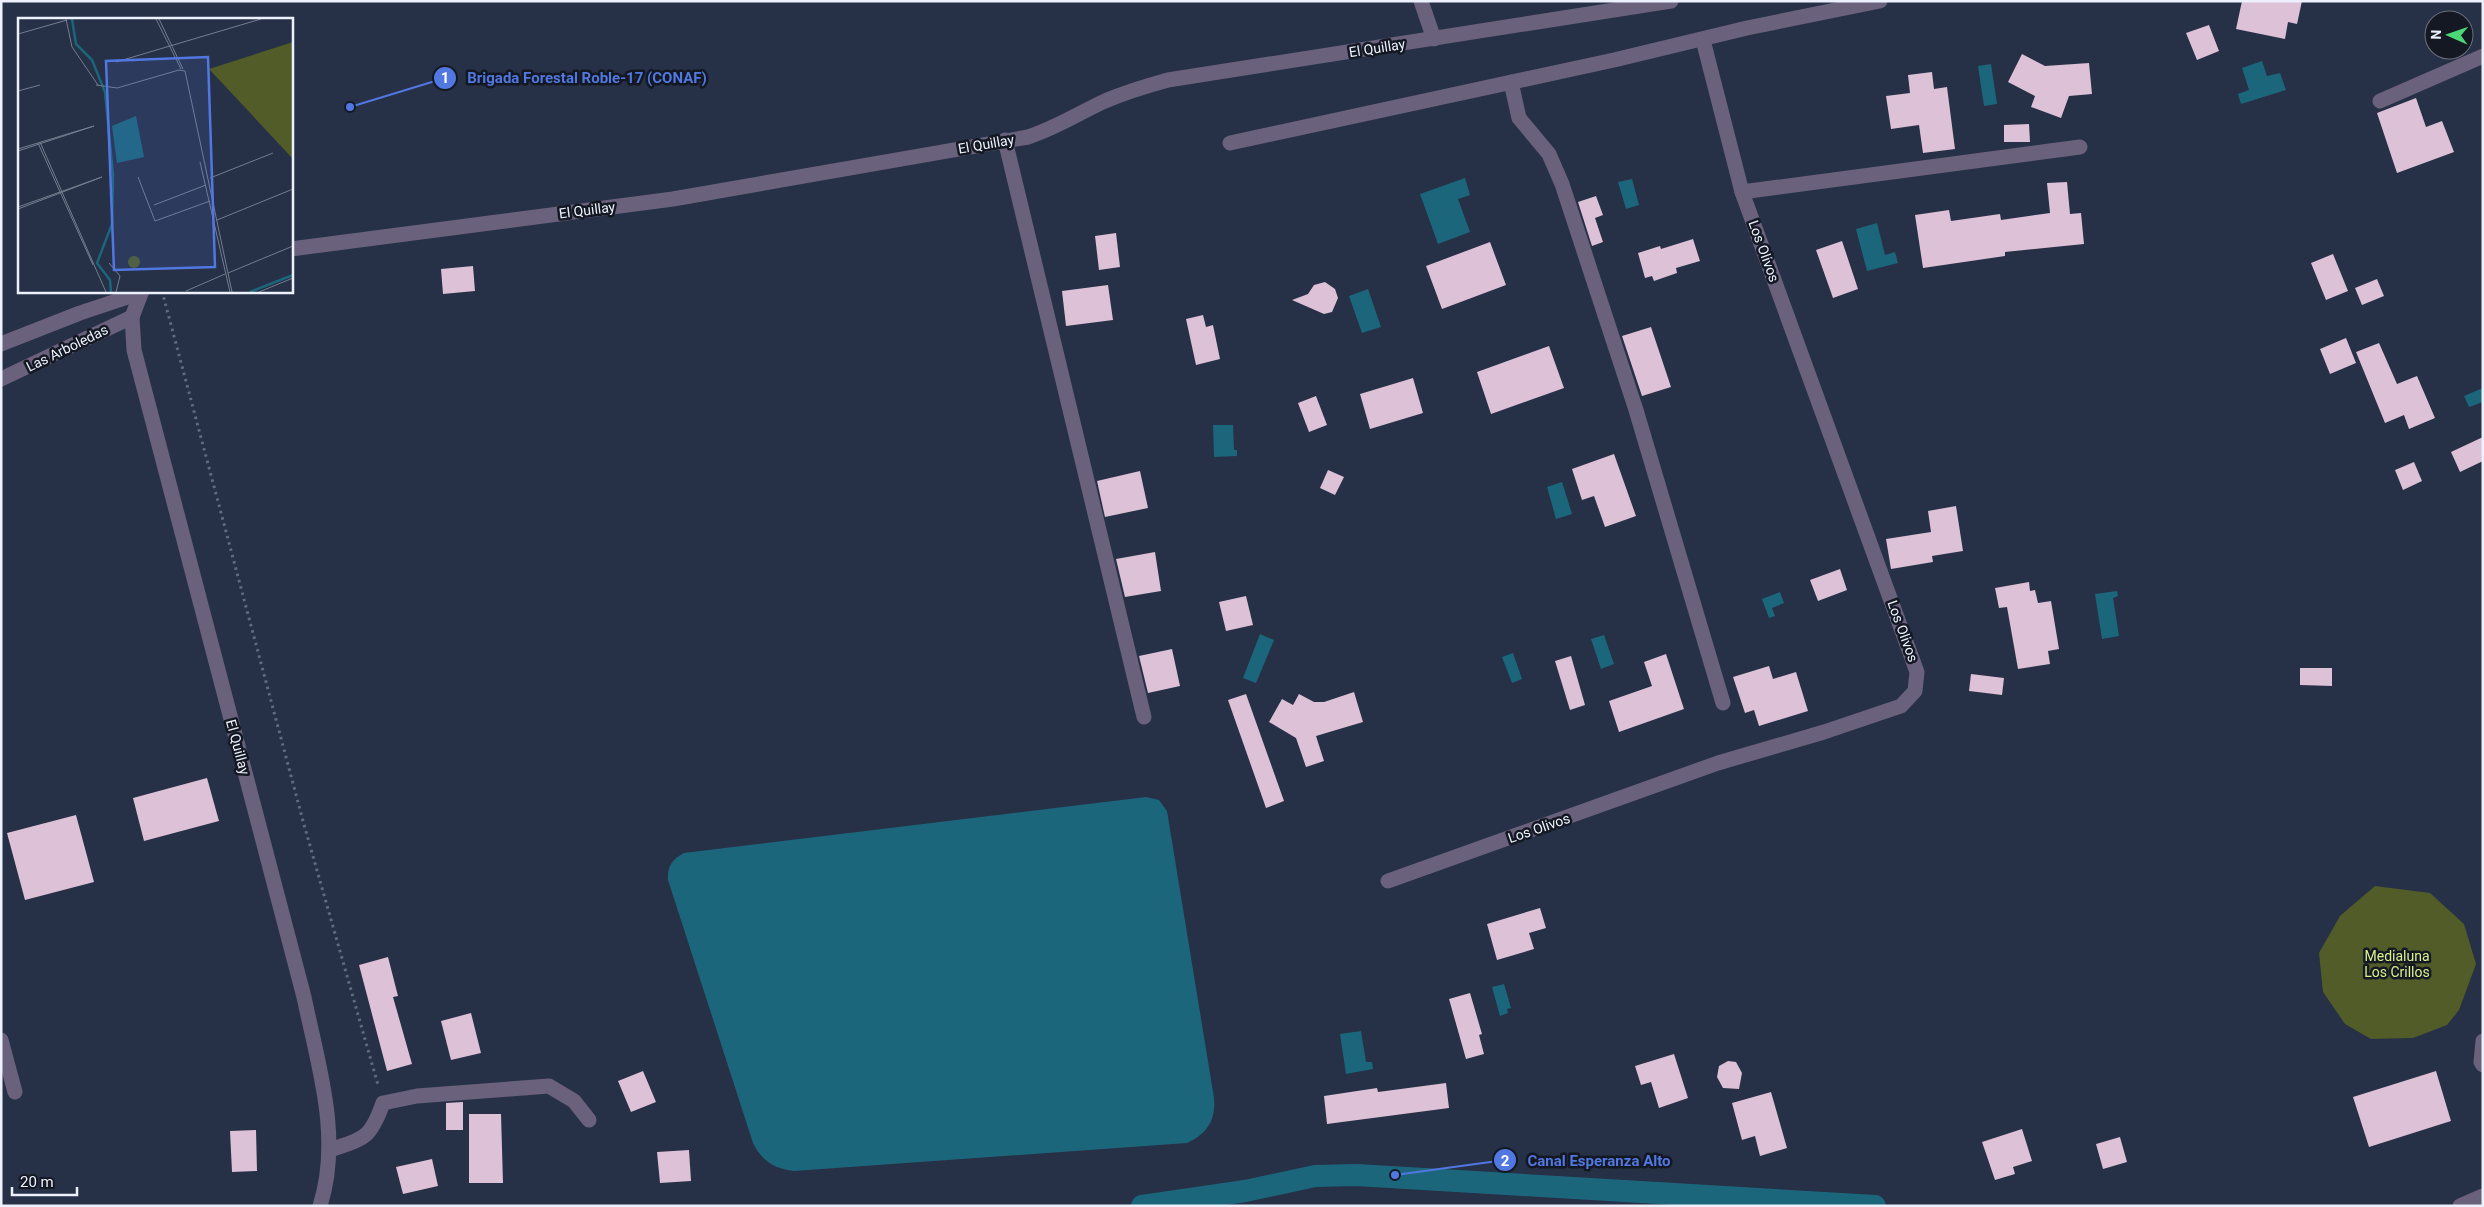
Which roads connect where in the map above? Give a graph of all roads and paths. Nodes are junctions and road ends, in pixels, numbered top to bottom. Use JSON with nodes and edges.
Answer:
{"nodes":[{"id":1,"x":1420,"y":1,"type":"edge"},
{"id":2,"x":1671,"y":1,"type":"edge"},
{"id":3,"x":1880,"y":1,"type":"edge"},
{"id":4,"x":1434,"y":39,"type":"junction"},
{"id":5,"x":1702,"y":40,"type":"junction"},
{"id":6,"x":2483,"y":56,"type":"edge"},
{"id":7,"x":1511,"y":82,"type":"junction"},
{"id":8,"x":2380,"y":101,"type":"dead end"},
{"id":9,"x":1005,"y":140,"type":"junction"},
{"id":10,"x":1230,"y":143,"type":"dead end"},
{"id":11,"x":2080,"y":147,"type":"dead end"},
{"id":12,"x":1742,"y":192,"type":"junction"},
{"id":13,"x":292,"y":249,"type":"edge"},
{"id":14,"x":141,"y":292,"type":"edge"},
{"id":15,"x":162,"y":292,"type":"edge"},
{"id":16,"x":132,"y":317,"type":"junction"},
{"id":17,"x":1,"y":344,"type":"edge"},
{"id":18,"x":1,"y":379,"type":"edge"},
{"id":19,"x":1723,"y":703,"type":"dead end"},
{"id":20,"x":1144,"y":717,"type":"dead end"},
{"id":21,"x":1388,"y":880,"type":"dead end"},
{"id":22,"x":1,"y":1040,"type":"edge"},
{"id":23,"x":2483,"y":1041,"type":"edge"},
{"id":24,"x":2483,"y":1065,"type":"edge"},
{"id":25,"x":15,"y":1092,"type":"dead end"},
{"id":26,"x":383,"y":1103,"type":"junction"},
{"id":27,"x":589,"y":1120,"type":"dead end"},
{"id":28,"x":330,"y":1150,"type":"junction"},
{"id":29,"x":2483,"y":1196,"type":"edge"},
{"id":30,"x":320,"y":1206,"type":"edge"},
{"id":31,"x":2460,"y":1206,"type":"edge"}],
"edges":[{"from":1,"to":4,"type":"street"},
{"from":2,"to":4,"type":"street","name":"El Quillay"},
{"from":3,"to":5,"type":"street"},
{"from":4,"to":9,"type":"street","name":"El Quillay"},
{"from":5,"to":7,"type":"street"},
{"from":5,"to":12,"type":"street","name":"Los Olivos"},
{"from":6,"to":8,"type":"street"},
{"from":7,"to":10,"type":"street"},
{"from":7,"to":19,"type":"street"},
{"from":9,"to":13,"type":"street","name":"El Quillay"},
{"from":9,"to":20,"type":"street"},
{"from":11,"to":12,"type":"street"},
{"from":12,"to":21,"type":"street","name":"Los Olivos"},
{"from":14,"to":16,"type":"street","name":"El Quillay"},
{"from":14,"to":17,"type":"street","name":"Las Arboledas"},
{"from":15,"to":26,"type":"path"},
{"from":16,"to":18,"type":"street","name":"Las Arboledas"},
{"from":16,"to":28,"type":"street","name":"El Quillay"},
{"from":22,"to":25,"type":"street"},
{"from":23,"to":24,"type":"street"},
{"from":26,"to":27,"type":"street"},
{"from":26,"to":28,"type":"street"},
{"from":28,"to":30,"type":"street","name":"El Quillay"},
{"from":29,"to":31,"type":"street"}]}
